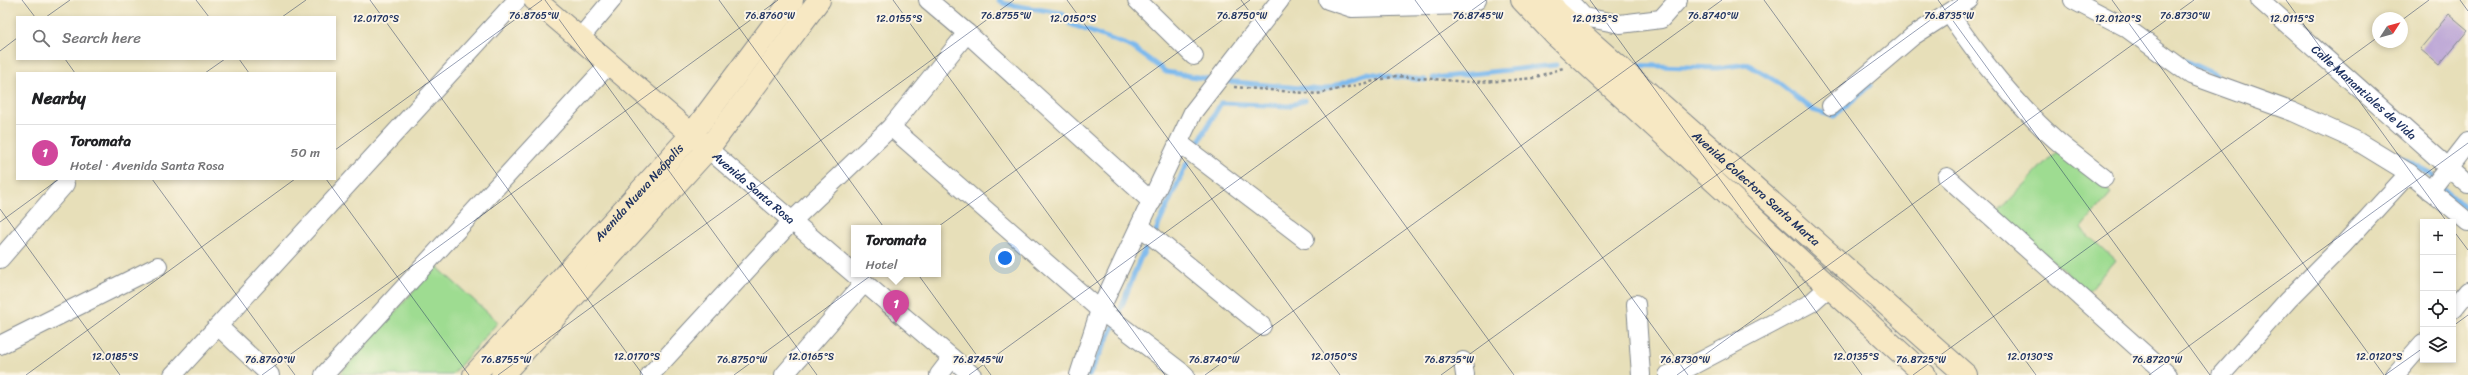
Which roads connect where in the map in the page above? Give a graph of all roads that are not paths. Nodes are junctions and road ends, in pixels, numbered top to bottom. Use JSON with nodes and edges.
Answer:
{"nodes":[{"id":1,"x":517,"y":0,"type":"edge"},
{"id":2,"x":535,"y":0,"type":"edge"},
{"id":3,"x":612,"y":0,"type":"edge"},
{"id":4,"x":792,"y":0,"type":"edge"},
{"id":5,"x":819,"y":0,"type":"edge"},
{"id":6,"x":928,"y":0,"type":"edge"},
{"id":7,"x":1137,"y":0,"type":"edge"},
{"id":8,"x":1280,"y":0,"type":"edge"},
{"id":9,"x":1328,"y":0,"type":"edge"},
{"id":10,"x":1477,"y":0,"type":"edge"},
{"id":11,"x":1522,"y":0,"type":"edge"},
{"id":12,"x":1548,"y":0,"type":"edge"},
{"id":13,"x":1568,"y":0,"type":"edge"},
{"id":14,"x":1678,"y":0,"type":"edge"},
{"id":15,"x":2073,"y":0,"type":"edge"},
{"id":16,"x":2260,"y":0,"type":"edge"},
{"id":17,"x":1957,"y":5,"type":"edge"},
{"id":18,"x":968,"y":33,"type":"junction"},
{"id":19,"x":580,"y":38,"type":"junction"},
{"id":20,"x":1194,"y":56,"type":"dead end"},
{"id":21,"x":609,"y":64,"type":"junction"},
{"id":22,"x":1831,"y":106,"type":"dead end"},
{"id":23,"x":890,"y":126,"type":"junction"},
{"id":24,"x":692,"y":134,"type":"junction"},
{"id":25,"x":2468,"y":142,"type":"edge"},
{"id":26,"x":1179,"y":143,"type":"junction"},
{"id":27,"x":708,"y":148,"type":"junction"},
{"id":28,"x":2448,"y":168,"type":"junction"},
{"id":29,"x":2409,"y":173,"type":"junction"},
{"id":30,"x":1947,"y":177,"type":"dead end"},
{"id":31,"x":2104,"y":178,"type":"dead end"},
{"id":32,"x":65,"y":184,"type":"dead end"},
{"id":33,"x":2468,"y":185,"type":"edge"},
{"id":34,"x":2430,"y":191,"type":"junction"},
{"id":35,"x":1152,"y":202,"type":"junction"},
{"id":36,"x":792,"y":221,"type":"junction"},
{"id":37,"x":2468,"y":222,"type":"edge"},
{"id":38,"x":1141,"y":227,"type":"junction"},
{"id":39,"x":1305,"y":239,"type":"dead end"},
{"id":40,"x":0,"y":259,"type":"edge"},
{"id":41,"x":158,"y":266,"type":"dead end"},
{"id":42,"x":851,"y":272,"type":"edge"},
{"id":43,"x":857,"y":277,"type":"edge"},
{"id":44,"x":864,"y":283,"type":"junction"},
{"id":45,"x":1830,"y":286,"type":"junction"},
{"id":46,"x":2468,"y":291,"type":"edge"},
{"id":47,"x":1636,"y":304,"type":"dead end"},
{"id":48,"x":2456,"y":305,"type":"edge"},
{"id":49,"x":1100,"y":310,"type":"junction"},
{"id":50,"x":218,"y":326,"type":"junction"},
{"id":51,"x":1262,"y":326,"type":"dead end"},
{"id":52,"x":0,"y":345,"type":"edge"},
{"id":53,"x":2420,"y":346,"type":"edge"},
{"id":54,"x":952,"y":358,"type":"junction"},
{"id":55,"x":174,"y":375,"type":"edge"},
{"id":56,"x":270,"y":375,"type":"edge"},
{"id":57,"x":324,"y":375,"type":"edge"},
{"id":58,"x":474,"y":375,"type":"edge"},
{"id":59,"x":502,"y":375,"type":"edge"},
{"id":60,"x":650,"y":375,"type":"edge"},
{"id":61,"x":784,"y":375,"type":"edge"},
{"id":62,"x":939,"y":375,"type":"edge"},
{"id":63,"x":972,"y":375,"type":"edge"},
{"id":64,"x":1079,"y":375,"type":"edge"},
{"id":65,"x":1185,"y":375,"type":"edge"},
{"id":66,"x":1641,"y":375,"type":"edge"},
{"id":67,"x":1668,"y":375,"type":"edge"},
{"id":68,"x":1925,"y":375,"type":"edge"},
{"id":69,"x":1966,"y":375,"type":"edge"},
{"id":70,"x":2168,"y":375,"type":"edge"},
{"id":71,"x":2221,"y":375,"type":"edge"},
{"id":72,"x":2395,"y":375,"type":"edge"}],
"edges":[{"from":1,"to":50,"type":"street"},
{"from":2,"to":19,"type":"street","name":"Avenida Santa Rosa"},
{"from":3,"to":19,"type":"street"},
{"from":4,"to":24,"type":"street","name":"Avenida Nueva Neópolis"},
{"from":5,"to":27,"type":"street","name":"Avenida Nueva Neópolis"},
{"from":6,"to":18,"type":"street"},
{"from":7,"to":20,"type":"street"},
{"from":8,"to":26,"type":"street"},
{"from":9,"to":10,"type":"street"},
{"from":11,"to":45,"type":"street","name":"Avenida Colectora Santa Marta"},
{"from":12,"to":69,"type":"street","name":"Avenida Colectora Santa Marta"},
{"from":13,"to":14,"type":"street"},
{"from":15,"to":29,"type":"street"},
{"from":16,"to":28,"type":"street","name":"Calle Manantiales de Vida"},
{"from":17,"to":22,"type":"street"},
{"from":17,"to":31,"type":"street"},
{"from":18,"to":23,"type":"street"},
{"from":18,"to":35,"type":"street"},
{"from":19,"to":21,"type":"street","name":"Avenida Santa Rosa"},
{"from":21,"to":24,"type":"street","name":"Avenida Santa Rosa"},
{"from":21,"to":57,"type":"street"},
{"from":23,"to":36,"type":"street"},
{"from":23,"to":49,"type":"street"},
{"from":24,"to":27,"type":"street","name":"Avenida Santa Rosa"},
{"from":24,"to":58,"type":"street","name":"Avenida Nueva Neópolis"},
{"from":25,"to":28,"type":"street"},
{"from":26,"to":35,"type":"street"},
{"from":26,"to":39,"type":"street"},
{"from":27,"to":36,"type":"street","name":"Avenida Santa Rosa"},
{"from":27,"to":59,"type":"street","name":"Avenida Nueva Neópolis"},
{"from":28,"to":33,"type":"street","name":"Calle Manantiales de Vida"},
{"from":28,"to":34,"type":"street"},
{"from":29,"to":34,"type":"street"},
{"from":29,"to":71,"type":"street"},
{"from":30,"to":70,"type":"street"},
{"from":32,"to":40,"type":"street"},
{"from":34,"to":37,"type":"street"},
{"from":35,"to":38,"type":"street"},
{"from":36,"to":42,"type":"street","name":"Avenida Santa Rosa"},
{"from":36,"to":60,"type":"street"},
{"from":38,"to":49,"type":"street"},
{"from":38,"to":51,"type":"street"},
{"from":41,"to":52,"type":"street"},
{"from":43,"to":44,"type":"street","name":"Avenida Santa Rosa"},
{"from":44,"to":54,"type":"street","name":"Avenida Santa Rosa"},
{"from":44,"to":61,"type":"street"},
{"from":45,"to":67,"type":"street"},
{"from":45,"to":68,"type":"street","name":"Avenida Colectora Santa Marta"},
{"from":46,"to":48,"type":"street"},
{"from":47,"to":66,"type":"street"},
{"from":49,"to":64,"type":"street"},
{"from":49,"to":65,"type":"street"},
{"from":50,"to":55,"type":"street"},
{"from":50,"to":56,"type":"street"},
{"from":53,"to":72,"type":"street"},
{"from":54,"to":62,"type":"street"},
{"from":54,"to":63,"type":"street","name":"Avenida Santa Rosa"}]}
